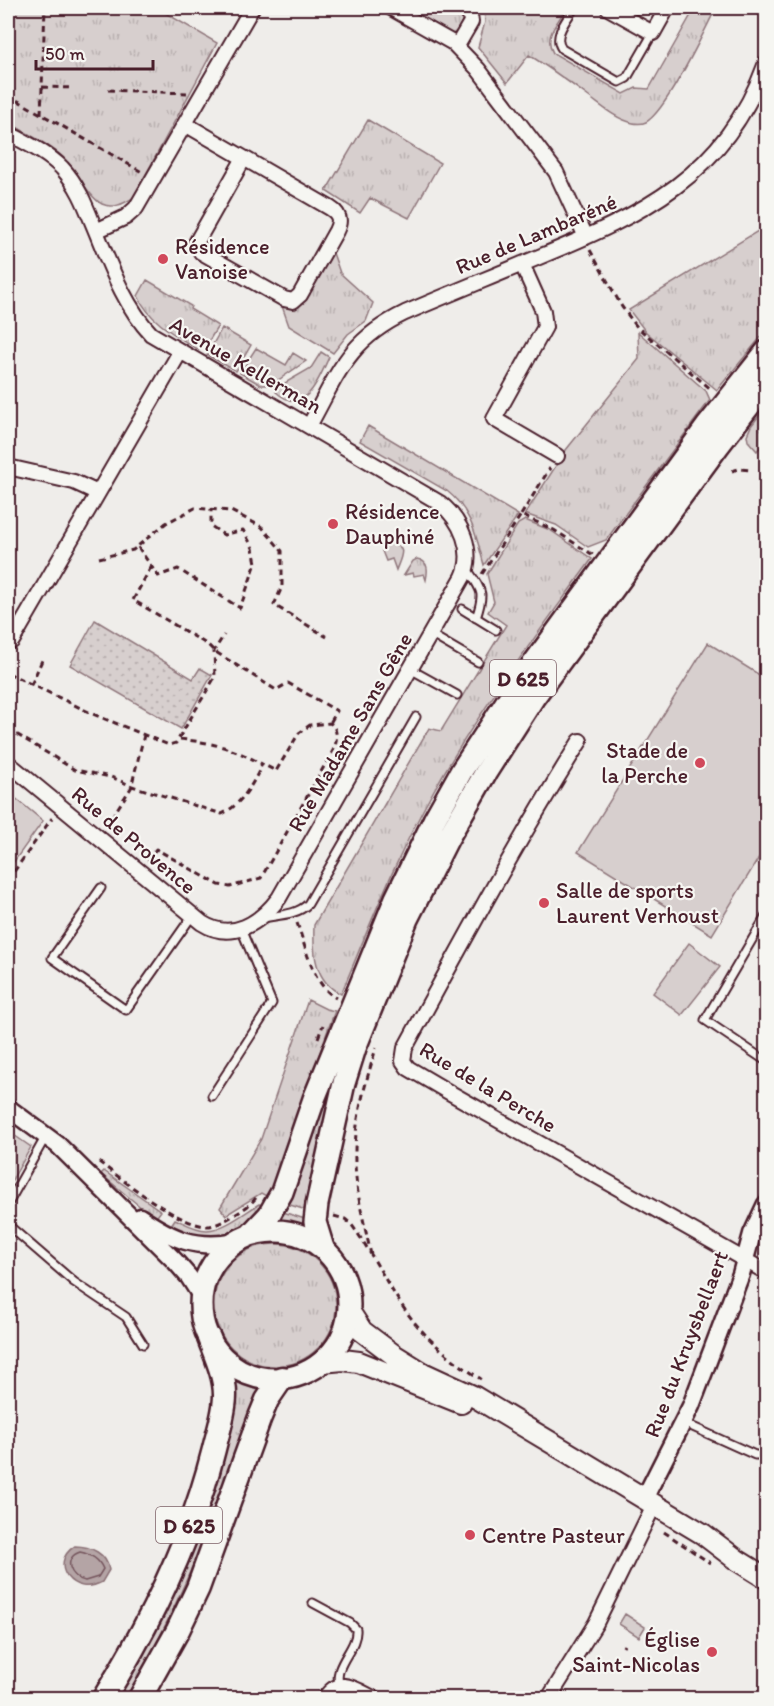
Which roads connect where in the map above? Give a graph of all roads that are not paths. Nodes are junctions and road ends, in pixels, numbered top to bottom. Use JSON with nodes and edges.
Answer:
{"nodes":[{"id":1,"x":252,"y":8,"type":"edge"},
{"id":2,"x":391,"y":8,"type":"edge"},
{"id":3,"x":468,"y":8,"type":"edge"},
{"id":4,"x":574,"y":8,"type":"edge"},
{"id":5,"x":608,"y":8,"type":"edge"},
{"id":6,"x":667,"y":8,"type":"edge"},
{"id":7,"x":653,"y":33,"type":"junction"},
{"id":8,"x":457,"y":46,"type":"junction"},
{"id":9,"x":766,"y":63,"type":"edge"},
{"id":10,"x":185,"y":124,"type":"junction"},
{"id":11,"x":8,"y":133,"type":"edge"},
{"id":12,"x":243,"y":158,"type":"junction"},
{"id":13,"x":96,"y":231,"type":"junction"},
{"id":14,"x":585,"y":237,"type":"junction"},
{"id":15,"x":522,"y":264,"type":"junction"},
{"id":16,"x":180,"y":352,"type":"junction"},
{"id":17,"x":766,"y":352,"type":"edge"},
{"id":18,"x":766,"y":384,"type":"edge"},
{"id":19,"x":309,"y":426,"type":"junction"},
{"id":20,"x":558,"y":456,"type":"road end"},
{"id":21,"x":8,"y":467,"type":"edge"},
{"id":22,"x":98,"y":493,"type":"junction"},
{"id":23,"x":466,"y":568,"type":"junction"},
{"id":24,"x":462,"y":609,"type":"dead end"},
{"id":25,"x":476,"y":618,"type":"junction"},
{"id":26,"x":496,"y":630,"type":"dead end"},
{"id":27,"x":430,"y":634,"type":"junction"},
{"id":28,"x":12,"y":641,"type":"dead end"},
{"id":29,"x":478,"y":662,"type":"dead end"},
{"id":30,"x":410,"y":669,"type":"junction"},
{"id":31,"x":457,"y":695,"type":"dead end"},
{"id":32,"x":416,"y":717,"type":"dead end"},
{"id":33,"x":580,"y":741,"type":"dead end"},
{"id":34,"x":8,"y":763,"type":"edge"},
{"id":35,"x":101,"y":888,"type":"dead end"},
{"id":36,"x":192,"y":916,"type":"junction"},
{"id":37,"x":766,"y":916,"type":"edge"},
{"id":38,"x":261,"y":918,"type":"junction"},
{"id":39,"x":241,"y":929,"type":"junction"},
{"id":40,"x":766,"y":1061,"type":"edge"},
{"id":41,"x":212,"y":1096,"type":"dead end"},
{"id":42,"x":8,"y":1108,"type":"edge"},
{"id":43,"x":46,"y":1136,"type":"junction"},
{"id":44,"x":88,"y":1175,"type":"junction"},
{"id":45,"x":8,"y":1204,"type":"edge"},
{"id":46,"x":766,"y":1204,"type":"edge"},
{"id":47,"x":8,"y":1225,"type":"edge"},
{"id":48,"x":243,"y":1238,"type":"junction"},
{"id":49,"x":323,"y":1248,"type":"junction"},
{"id":50,"x":745,"y":1258,"type":"junction"},
{"id":51,"x":766,"y":1272,"type":"edge"},
{"id":52,"x":201,"y":1296,"type":"junction"},
{"id":53,"x":349,"y":1311,"type":"junction"},
{"id":54,"x":209,"y":1338,"type":"junction"},
{"id":55,"x":143,"y":1344,"type":"dead end"},
{"id":56,"x":322,"y":1362,"type":"junction"},
{"id":57,"x":282,"y":1378,"type":"junction"},
{"id":58,"x":684,"y":1423,"type":"junction"},
{"id":59,"x":526,"y":1428,"type":"junction"},
{"id":60,"x":766,"y":1450,"type":"edge"},
{"id":61,"x":649,"y":1502,"type":"junction"},
{"id":62,"x":766,"y":1578,"type":"edge"},
{"id":63,"x":313,"y":1603,"type":"dead end"},
{"id":64,"x":340,"y":1686,"type":"junction"},
{"id":65,"x":104,"y":1698,"type":"edge"},
{"id":66,"x":140,"y":1698,"type":"edge"},
{"id":67,"x":325,"y":1698,"type":"edge"},
{"id":68,"x":373,"y":1698,"type":"edge"},
{"id":69,"x":549,"y":1698,"type":"edge"}],
"edges":[{"from":1,"to":10,"type":"street"},
{"from":2,"to":8,"type":"street"},
{"from":3,"to":8,"type":"street"},
{"from":4,"to":7,"type":"lane"},
{"from":5,"to":7,"type":"street"},
{"from":6,"to":7,"type":"street"},
{"from":8,"to":14,"type":"street"},
{"from":9,"to":14,"type":"street","name":"Rue de Lambaréné"},
{"from":10,"to":12,"type":"street"},
{"from":10,"to":13,"type":"street"},
{"from":11,"to":13,"type":"street","name":"Avenue Kellerman"},
{"from":12,"to":12,"type":"street"},
{"from":13,"to":16,"type":"street","name":"Avenue Kellerman"},
{"from":14,"to":15,"type":"street","name":"Rue de Lambaréné"},
{"from":15,"to":19,"type":"street","name":"Rue de Lambaréné"},
{"from":15,"to":20,"type":"street"},
{"from":16,"to":19,"type":"street","name":"Avenue Kellerman"},
{"from":16,"to":22,"type":"street"},
{"from":17,"to":48,"type":"main road","number":"D 625"},
{"from":18,"to":49,"type":"main road","number":"D 625"},
{"from":19,"to":23,"type":"street","name":"Avenue Kellerman"},
{"from":21,"to":22,"type":"street"},
{"from":22,"to":28,"type":"street"},
{"from":23,"to":25,"type":"lane"},
{"from":23,"to":27,"type":"street","name":"Rue Madame Sans Gêne"},
{"from":24,"to":25,"type":"lane"},
{"from":25,"to":26,"type":"lane"},
{"from":27,"to":29,"type":"lane"},
{"from":27,"to":30,"type":"street","name":"Rue Madame Sans Gêne"},
{"from":30,"to":31,"type":"lane"},
{"from":30,"to":38,"type":"street","name":"Rue Madame Sans Gêne"},
{"from":32,"to":38,"type":"lane"},
{"from":33,"to":50,"type":"street","name":"Rue de la Perche"},
{"from":34,"to":36,"type":"street","name":"Rue de Provence"},
{"from":35,"to":36,"type":"lane"},
{"from":36,"to":39,"type":"street","name":"Rue de Provence"},
{"from":37,"to":40,"type":"lane"},
{"from":38,"to":39,"type":"street","name":"Rue Madame Sans Gêne"},
{"from":39,"to":41,"type":"lane"},
{"from":42,"to":43,"type":"street"},
{"from":43,"to":44,"type":"street"},
{"from":43,"to":45,"type":"lane"},
{"from":44,"to":48,"type":"street"},
{"from":44,"to":52,"type":"street"},
{"from":46,"to":50,"type":"street","name":"Rue du Kruysbellaert"},
{"from":47,"to":55,"type":"lane"},
{"from":48,"to":49,"type":"main road"},
{"from":48,"to":52,"type":"main road"},
{"from":49,"to":53,"type":"main road"},
{"from":50,"to":51,"type":"street"},
{"from":50,"to":58,"type":"street","name":"Rue du Kruysbellaert"},
{"from":52,"to":54,"type":"main road"},
{"from":53,"to":56,"type":"main road"},
{"from":53,"to":59,"type":"main road"},
{"from":54,"to":57,"type":"main road"},
{"from":54,"to":65,"type":"highway","number":"D 625"},
{"from":56,"to":57,"type":"main road"},
{"from":56,"to":59,"type":"main road"},
{"from":57,"to":66,"type":"highway","number":"D 625"},
{"from":58,"to":60,"type":"lane"},
{"from":58,"to":61,"type":"street","name":"Rue du Kruysbellaert"},
{"from":59,"to":61,"type":"main road"},
{"from":61,"to":62,"type":"main road"},
{"from":61,"to":69,"type":"street"},
{"from":63,"to":64,"type":"lane"},
{"from":64,"to":67,"type":"street"},
{"from":64,"to":68,"type":"street"}]}
